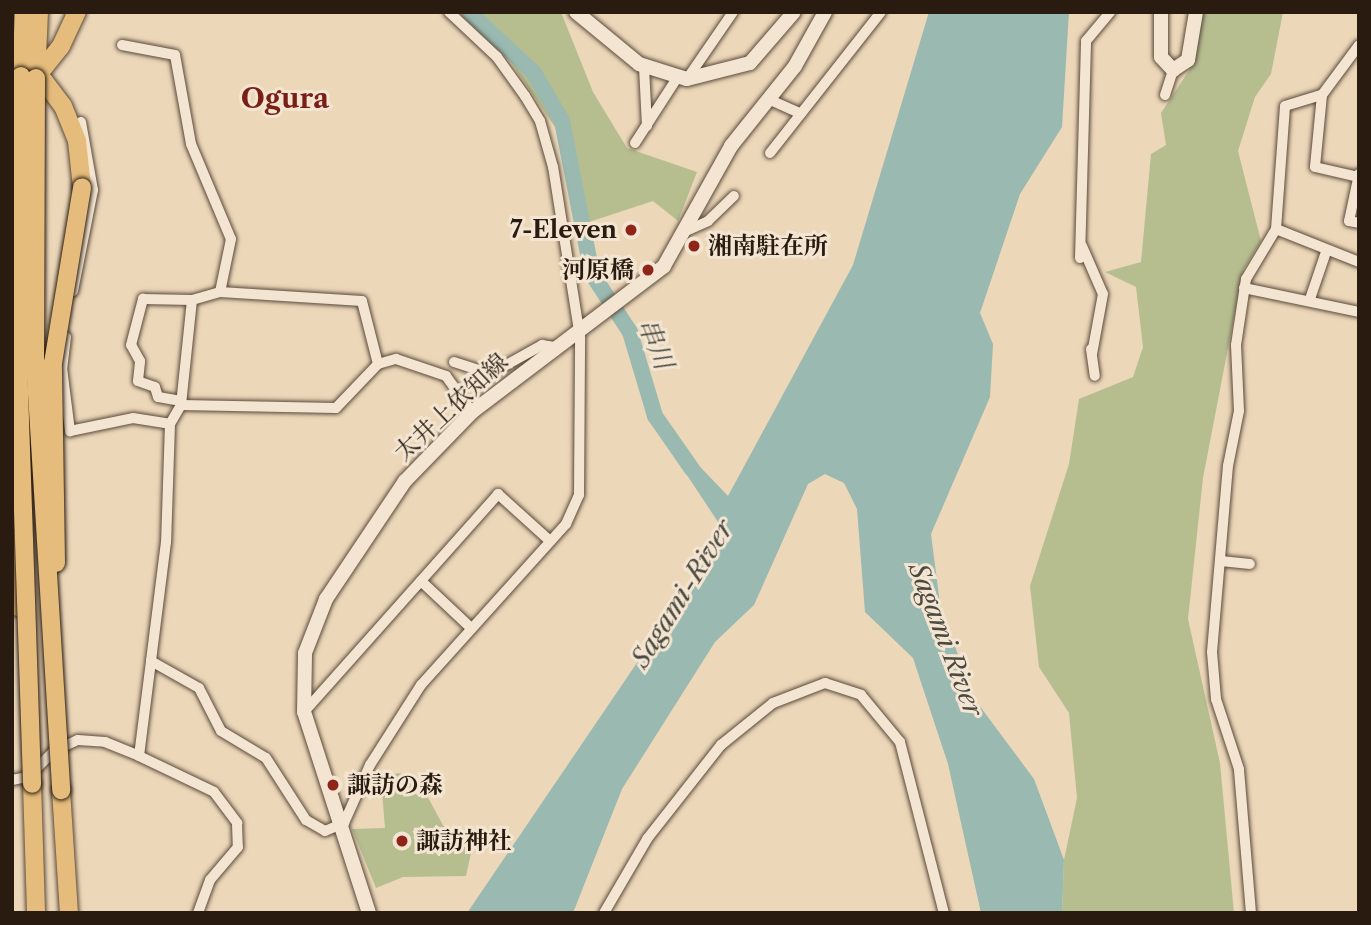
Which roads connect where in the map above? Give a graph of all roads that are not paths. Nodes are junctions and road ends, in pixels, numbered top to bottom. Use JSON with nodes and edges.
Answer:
{"nodes":[{"id":1,"x":24,"y":12,"type":"edge"},
{"id":2,"x":39,"y":12,"type":"edge"},
{"id":3,"x":77,"y":12,"type":"edge"},
{"id":4,"x":449,"y":12,"type":"edge"},
{"id":5,"x":576,"y":12,"type":"edge"},
{"id":6,"x":733,"y":12,"type":"edge"},
{"id":7,"x":794,"y":12,"type":"edge"},
{"id":8,"x":825,"y":12,"type":"edge"},
{"id":9,"x":881,"y":12,"type":"edge"},
{"id":10,"x":1110,"y":12,"type":"edge"},
{"id":11,"x":1161,"y":12,"type":"edge"},
{"id":12,"x":1196,"y":12,"type":"edge"},
{"id":13,"x":122,"y":45,"type":"dead end"},
{"id":14,"x":1359,"y":45,"type":"edge"},
{"id":15,"x":644,"y":67,"type":"junction"},
{"id":16,"x":1173,"y":70,"type":"junction"},
{"id":17,"x":23,"y":73,"type":"edge"},
{"id":18,"x":682,"y":78,"type":"junction"},
{"id":19,"x":1165,"y":95,"type":"dead end"},
{"id":20,"x":1322,"y":95,"type":"junction"},
{"id":21,"x":768,"y":99,"type":"junction"},
{"id":22,"x":12,"y":101,"type":"edge"},
{"id":23,"x":801,"y":114,"type":"junction"},
{"id":24,"x":82,"y":122,"type":"dead end"},
{"id":25,"x":647,"y":126,"type":"junction"},
{"id":26,"x":635,"y":143,"type":"dead end"},
{"id":27,"x":770,"y":153,"type":"dead end"},
{"id":28,"x":1358,"y":175,"type":"edge"},
{"id":29,"x":734,"y":196,"type":"dead end"},
{"id":30,"x":1359,"y":223,"type":"edge"},
{"id":31,"x":1276,"y":229,"type":"junction"},
{"id":32,"x":686,"y":231,"type":"junction"},
{"id":33,"x":1080,"y":243,"type":"junction"},
{"id":34,"x":1326,"y":252,"type":"junction"},
{"id":35,"x":1080,"y":258,"type":"dead end"},
{"id":36,"x":1359,"y":262,"type":"edge"},
{"id":37,"x":1244,"y":288,"type":"junction"},
{"id":38,"x":220,"y":292,"type":"junction"},
{"id":39,"x":1310,"y":299,"type":"junction"},
{"id":40,"x":192,"y":300,"type":"junction"},
{"id":41,"x":1359,"y":312,"type":"edge"},
{"id":42,"x":581,"y":330,"type":"junction"},
{"id":43,"x":1089,"y":342,"type":"dead end"},
{"id":44,"x":554,"y":347,"type":"junction"},
{"id":45,"x":1091,"y":354,"type":"junction"},
{"id":46,"x":454,"y":362,"type":"dead end"},
{"id":47,"x":378,"y":364,"type":"junction"},
{"id":48,"x":1095,"y":376,"type":"dead end"},
{"id":49,"x":181,"y":403,"type":"junction"},
{"id":50,"x":472,"y":412,"type":"junction"},
{"id":51,"x":170,"y":424,"type":"junction"},
{"id":52,"x":12,"y":540,"type":"edge"},
{"id":53,"x":550,"y":541,"type":"junction"},
{"id":54,"x":1221,"y":561,"type":"junction"},
{"id":55,"x":1250,"y":564,"type":"dead end"},
{"id":56,"x":421,"y":581,"type":"junction"},
{"id":57,"x":471,"y":628,"type":"junction"},
{"id":58,"x":151,"y":661,"type":"junction"},
{"id":59,"x":304,"y":712,"type":"junction"},
{"id":60,"x":30,"y":723,"type":"junction"},
{"id":61,"x":139,"y":756,"type":"junction"},
{"id":62,"x":12,"y":780,"type":"edge"},
{"id":63,"x":61,"y":790,"type":"junction"},
{"id":64,"x":337,"y":827,"type":"junction"},
{"id":65,"x":36,"y":913,"type":"edge"},
{"id":66,"x":69,"y":913,"type":"edge"},
{"id":67,"x":198,"y":913,"type":"edge"},
{"id":68,"x":369,"y":913,"type":"edge"},
{"id":69,"x":604,"y":913,"type":"edge"},
{"id":70,"x":944,"y":913,"type":"edge"},
{"id":71,"x":1251,"y":913,"type":"edge"}],
"edges":[{"from":1,"to":17,"type":"highway"},
{"from":2,"to":17,"type":"highway"},
{"from":3,"to":22,"type":"highway","bridge":true},
{"from":4,"to":42,"type":"street"},
{"from":5,"to":15,"type":"main road"},
{"from":6,"to":18,"type":"street"},
{"from":7,"to":18,"type":"main road"},
{"from":8,"to":21,"type":"main road","name":"太井上依知線"},
{"from":9,"to":23,"type":"street"},
{"from":10,"to":33,"type":"street"},
{"from":11,"to":16,"type":"main road"},
{"from":12,"to":16,"type":"main road"},
{"from":13,"to":38,"type":"street"},
{"from":14,"to":20,"type":"street"},
{"from":15,"to":18,"type":"main road"},
{"from":15,"to":25,"type":"street"},
{"from":16,"to":19,"type":"street"},
{"from":17,"to":60,"type":"highway","bridge":true},
{"from":17,"to":63,"type":"highway","bridge":true},
{"from":17,"to":63,"type":"highway","bridge":true},
{"from":18,"to":25,"type":"street"},
{"from":20,"to":28,"type":"street"},
{"from":20,"to":31,"type":"street"},
{"from":21,"to":23,"type":"street"},
{"from":21,"to":32,"type":"main road","name":"太井上依知線"},
{"from":23,"to":27,"type":"street"},
{"from":24,"to":51,"type":"street"},
{"from":25,"to":26,"type":"street"},
{"from":28,"to":30,"type":"street"},
{"from":29,"to":32,"type":"street"},
{"from":31,"to":34,"type":"street"},
{"from":31,"to":37,"type":"street"},
{"from":32,"to":42,"type":"main road","name":"太井上依知線"},
{"from":33,"to":35,"type":"street"},
{"from":33,"to":45,"type":"street"},
{"from":34,"to":36,"type":"street"},
{"from":34,"to":39,"type":"street"},
{"from":37,"to":39,"type":"street"},
{"from":37,"to":54,"type":"street"},
{"from":38,"to":40,"type":"street"},
{"from":38,"to":47,"type":"street"},
{"from":39,"to":41,"type":"street"},
{"from":40,"to":49,"type":"street"},
{"from":40,"to":49,"type":"street"},
{"from":42,"to":44,"type":"main road","name":"太井上依知線"},
{"from":42,"to":53,"type":"street"},
{"from":43,"to":45,"type":"street"},
{"from":44,"to":46,"type":"street"},
{"from":44,"to":50,"type":"main road","name":"太井上依知線"},
{"from":45,"to":48,"type":"street"},
{"from":47,"to":49,"type":"street"},
{"from":47,"to":50,"type":"street"},
{"from":49,"to":51,"type":"street"},
{"from":50,"to":59,"type":"main road","name":"太井上依知線"},
{"from":51,"to":58,"type":"street"},
{"from":52,"to":60,"type":"highway","bridge":true},
{"from":53,"to":56,"type":"street"},
{"from":53,"to":57,"type":"street"},
{"from":54,"to":55,"type":"street"},
{"from":54,"to":71,"type":"street"},
{"from":56,"to":57,"type":"street"},
{"from":56,"to":59,"type":"street"},
{"from":57,"to":64,"type":"street"},
{"from":58,"to":61,"type":"street"},
{"from":58,"to":64,"type":"street"},
{"from":59,"to":64,"type":"main road","name":"太井上依知線"},
{"from":60,"to":65,"type":"highway","bridge":true},
{"from":61,"to":62,"type":"street"},
{"from":61,"to":67,"type":"street"},
{"from":63,"to":66,"type":"highway"},
{"from":64,"to":68,"type":"main road","name":"太井上依知線"},
{"from":69,"to":70,"type":"street"}]}
